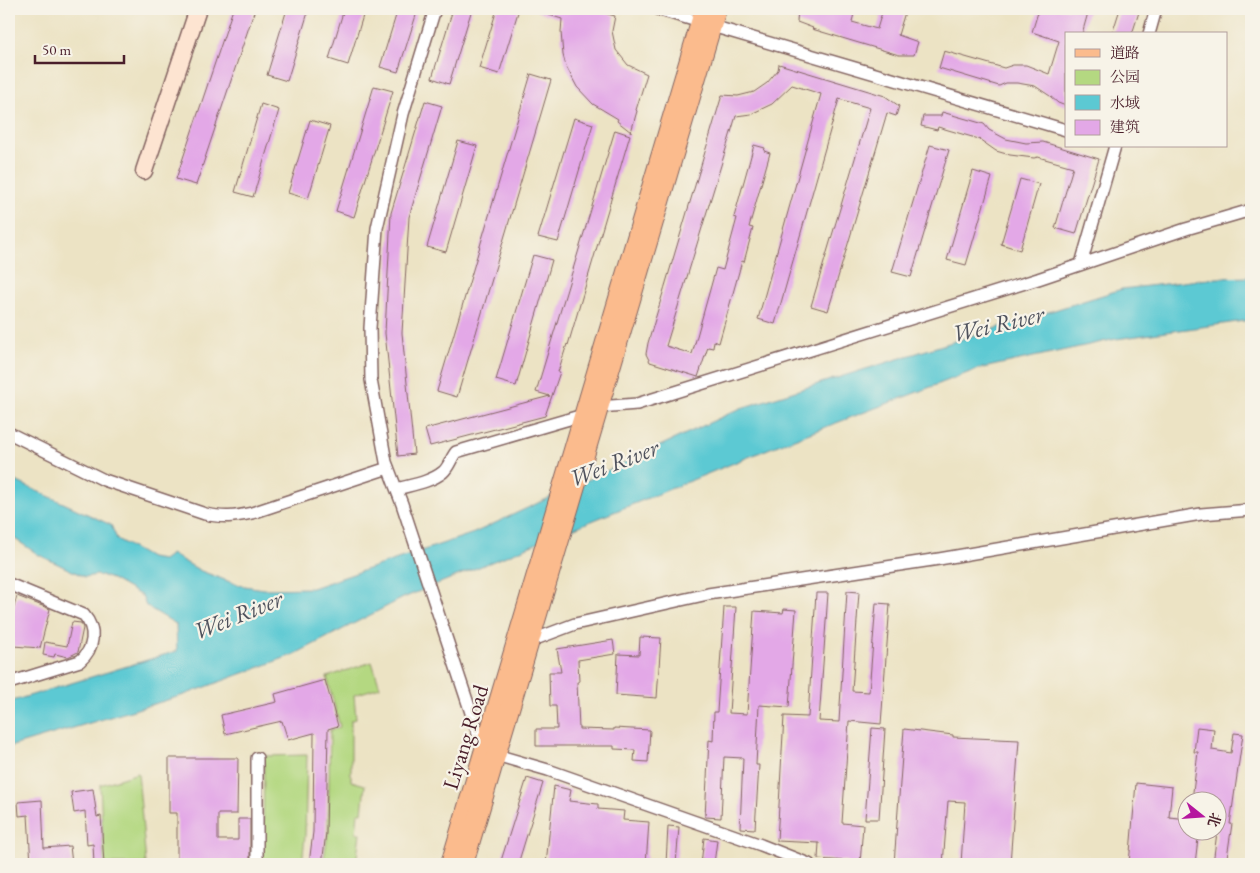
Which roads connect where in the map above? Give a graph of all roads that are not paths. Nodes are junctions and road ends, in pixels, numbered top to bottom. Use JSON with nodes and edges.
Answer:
{"nodes":[{"id":1,"x":198,"y":9,"type":"edge"},
{"id":2,"x":435,"y":9,"type":"edge"},
{"id":3,"x":657,"y":9,"type":"edge"},
{"id":4,"x":718,"y":9,"type":"edge"},
{"id":5,"x":1156,"y":9,"type":"edge"},
{"id":6,"x":706,"y":19,"type":"edge"},
{"id":7,"x":1150,"y":32,"type":"edge"},
{"id":8,"x":1065,"y":130,"type":"edge"},
{"id":9,"x":1115,"y":148,"type":"edge"},
{"id":10,"x":144,"y":171,"type":"dead end"},
{"id":11,"x":1251,"y":210,"type":"edge"},
{"id":12,"x":1081,"y":264,"type":"junction"},
{"id":13,"x":599,"y":407,"type":"junction"},
{"id":14,"x":586,"y":420,"type":"junction"},
{"id":15,"x":9,"y":432,"type":"edge"},
{"id":16,"x":388,"y":468,"type":"junction"},
{"id":17,"x":397,"y":489,"type":"junction"},
{"id":18,"x":1251,"y":510,"type":"edge"},
{"id":19,"x":9,"y":584,"type":"edge"},
{"id":20,"x":529,"y":630,"type":"junction"},
{"id":21,"x":9,"y":683,"type":"edge"},
{"id":22,"x":490,"y":753,"type":"junction"},
{"id":23,"x":257,"y":758,"type":"dead end"},
{"id":24,"x":257,"y":864,"type":"edge"},
{"id":25,"x":450,"y":864,"type":"edge"},
{"id":26,"x":464,"y":864,"type":"edge"},
{"id":27,"x":810,"y":864,"type":"edge"}],
"edges":[{"from":1,"to":10,"type":"street"},
{"from":2,"to":16,"type":"street"},
{"from":3,"to":6,"type":"street"},
{"from":4,"to":6,"type":"main road"},
{"from":5,"to":7,"type":"street"},
{"from":6,"to":8,"type":"street"},
{"from":6,"to":13,"type":"main road"},
{"from":6,"to":14,"type":"main road"},
{"from":9,"to":12,"type":"street"},
{"from":11,"to":12,"type":"street"},
{"from":12,"to":13,"type":"street"},
{"from":13,"to":14,"type":"main road"},
{"from":14,"to":17,"type":"street"},
{"from":14,"to":20,"type":"main road","name":"Liyang Road"},
{"from":15,"to":16,"type":"street"},
{"from":16,"to":17,"type":"street"},
{"from":17,"to":22,"type":"street"},
{"from":18,"to":20,"type":"street"},
{"from":19,"to":21,"type":"street"},
{"from":20,"to":22,"type":"main road","name":"Liyang Road"},
{"from":22,"to":25,"type":"main road","name":"Liyang Road"},
{"from":22,"to":26,"type":"main road","name":"Liyang Road"},
{"from":22,"to":27,"type":"street"},
{"from":23,"to":24,"type":"street"}]}
